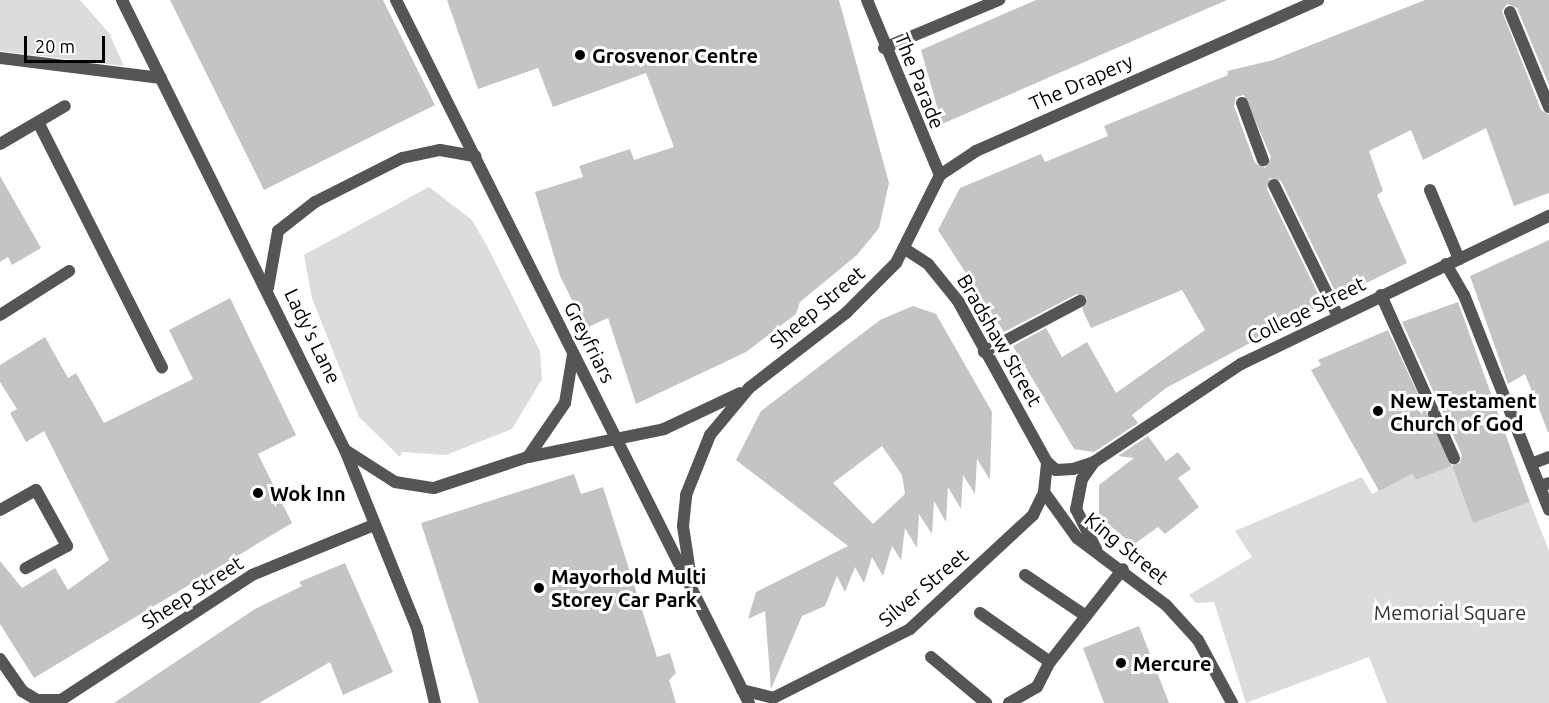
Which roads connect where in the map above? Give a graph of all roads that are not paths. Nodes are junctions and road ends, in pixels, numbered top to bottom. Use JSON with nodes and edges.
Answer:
{"nodes":[{"id":1,"x":123,"y":0,"type":"edge"},
{"id":2,"x":396,"y":0,"type":"edge"},
{"id":3,"x":867,"y":0,"type":"edge"},
{"id":4,"x":999,"y":0,"type":"edge"},
{"id":5,"x":1318,"y":0,"type":"edge"},
{"id":6,"x":1510,"y":12,"type":"dead end"},
{"id":7,"x":884,"y":48,"type":"junction"},
{"id":8,"x":0,"y":58,"type":"edge"},
{"id":9,"x":162,"y":78,"type":"junction"},
{"id":10,"x":1242,"y":103,"type":"dead end"},
{"id":11,"x":65,"y":106,"type":"dead end"},
{"id":12,"x":1549,"y":107,"type":"edge"},
{"id":13,"x":38,"y":122,"type":"junction"},
{"id":14,"x":0,"y":144,"type":"edge"},
{"id":15,"x":475,"y":156,"type":"junction"},
{"id":16,"x":1263,"y":160,"type":"dead end"},
{"id":17,"x":940,"y":175,"type":"junction"},
{"id":18,"x":1274,"y":185,"type":"dead end"},
{"id":19,"x":1430,"y":189,"type":"dead end"},
{"id":20,"x":1549,"y":216,"type":"edge"},
{"id":21,"x":905,"y":249,"type":"junction"},
{"id":22,"x":1459,"y":259,"type":"junction"},
{"id":23,"x":1446,"y":264,"type":"junction"},
{"id":24,"x":69,"y":271,"type":"dead end"},
{"id":25,"x":268,"y":288,"type":"junction"},
{"id":26,"x":1381,"y":295,"type":"junction"},
{"id":27,"x":1080,"y":302,"type":"dead end"},
{"id":28,"x":0,"y":315,"type":"edge"},
{"id":29,"x":1338,"y":316,"type":"junction"},
{"id":30,"x":573,"y":352,"type":"junction"},
{"id":31,"x":984,"y":352,"type":"junction"},
{"id":32,"x":162,"y":368,"type":"dead end"},
{"id":33,"x":749,"y":388,"type":"junction"},
{"id":34,"x":618,"y":440,"type":"junction"},
{"id":35,"x":345,"y":450,"type":"junction"},
{"id":36,"x":528,"y":457,"type":"junction"},
{"id":37,"x":1549,"y":457,"type":"edge"},
{"id":38,"x":1454,"y":458,"type":"dead end"},
{"id":39,"x":1047,"y":462,"type":"junction"},
{"id":40,"x":1094,"y":462,"type":"junction"},
{"id":41,"x":1531,"y":464,"type":"junction"},
{"id":42,"x":1544,"y":485,"type":"edge"},
{"id":43,"x":1044,"y":492,"type":"junction"},
{"id":44,"x":0,"y":510,"type":"edge"},
{"id":45,"x":1549,"y":510,"type":"edge"},
{"id":46,"x":374,"y":525,"type":"junction"},
{"id":47,"x":1096,"y":549,"type":"junction"},
{"id":48,"x":26,"y":568,"type":"dead end"},
{"id":49,"x":1123,"y":569,"type":"junction"},
{"id":50,"x":1024,"y":575,"type":"dead end"},
{"id":51,"x":691,"y":579,"type":"junction"},
{"id":52,"x":980,"y":613,"type":"dead end"},
{"id":53,"x":1086,"y":616,"type":"junction"},
{"id":54,"x":931,"y":657,"type":"dead end"},
{"id":55,"x":0,"y":659,"type":"edge"},
{"id":56,"x":1050,"y":662,"type":"junction"},
{"id":57,"x":742,"y":690,"type":"junction"},
{"id":58,"x":22,"y":691,"type":"junction"},
{"id":59,"x":1231,"y":702,"type":"edge"},
{"id":60,"x":16,"y":703,"type":"edge"},
{"id":61,"x":435,"y":703,"type":"edge"},
{"id":62,"x":749,"y":703,"type":"edge"},
{"id":63,"x":986,"y":703,"type":"edge"},
{"id":64,"x":1009,"y":703,"type":"edge"}],
"edges":[{"from":1,"to":9,"type":"street","name":"Lady's Lane"},
{"from":2,"to":15,"type":"street","name":"Greyfriars"},
{"from":3,"to":7,"type":"street","name":"The Parade"},
{"from":4,"to":7,"type":"street"},
{"from":5,"to":17,"type":"street","name":"The Drapery"},
{"from":6,"to":12,"type":"street"},
{"from":7,"to":17,"type":"street","name":"The Parade"},
{"from":8,"to":9,"type":"street"},
{"from":9,"to":25,"type":"street","name":"Lady's Lane"},
{"from":10,"to":16,"type":"street"},
{"from":11,"to":13,"type":"street"},
{"from":13,"to":14,"type":"street"},
{"from":13,"to":32,"type":"street"},
{"from":15,"to":25,"type":"street"},
{"from":15,"to":30,"type":"street","name":"Greyfriars"},
{"from":17,"to":21,"type":"street"},
{"from":18,"to":29,"type":"street"},
{"from":19,"to":22,"type":"street"},
{"from":20,"to":22,"type":"street","name":"College Street"},
{"from":21,"to":31,"type":"street","name":"Bradshaw Street"},
{"from":21,"to":33,"type":"street","name":"Sheep Street"},
{"from":22,"to":23,"type":"street","name":"College Street"},
{"from":23,"to":26,"type":"street","name":"College Street"},
{"from":23,"to":41,"type":"street"},
{"from":24,"to":28,"type":"street"},
{"from":25,"to":35,"type":"street","name":"Lady's Lane"},
{"from":26,"to":29,"type":"street","name":"College Street"},
{"from":26,"to":38,"type":"street"},
{"from":27,"to":31,"type":"street"},
{"from":29,"to":40,"type":"street","name":"College Street"},
{"from":30,"to":34,"type":"street","name":"Greyfriars"},
{"from":30,"to":36,"type":"street"},
{"from":31,"to":39,"type":"street","name":"Bradshaw Street"},
{"from":33,"to":34,"type":"street","name":"Sheep Street"},
{"from":33,"to":51,"type":"street","name":"Sheep Street"},
{"from":34,"to":36,"type":"street"},
{"from":34,"to":51,"type":"street","name":"Greyfriars"},
{"from":35,"to":36,"type":"street"},
{"from":35,"to":46,"type":"street","name":"Lady's Lane"},
{"from":37,"to":41,"type":"street"},
{"from":39,"to":40,"type":"street","name":"College Street"},
{"from":39,"to":43,"type":"street","name":"Silver Street"},
{"from":40,"to":47,"type":"street","name":"College Street"},
{"from":41,"to":42,"type":"street"},
{"from":42,"to":45,"type":"street"},
{"from":43,"to":47,"type":"street","name":"King Street"},
{"from":43,"to":57,"type":"street","name":"Silver Street"},
{"from":44,"to":48,"type":"street"},
{"from":46,"to":58,"type":"street","name":"Sheep Street"},
{"from":46,"to":61,"type":"street","name":"Lady's Lane"},
{"from":47,"to":49,"type":"street","name":"King Street"},
{"from":49,"to":53,"type":"street"},
{"from":49,"to":59,"type":"street","name":"King Street"},
{"from":50,"to":53,"type":"street"},
{"from":51,"to":57,"type":"street","name":"Greyfriars"},
{"from":52,"to":56,"type":"street"},
{"from":53,"to":56,"type":"street"},
{"from":54,"to":63,"type":"street"},
{"from":55,"to":58,"type":"street"},
{"from":56,"to":64,"type":"street"},
{"from":57,"to":62,"type":"street","name":"Greyfriars"},
{"from":58,"to":60,"type":"street"}]}
